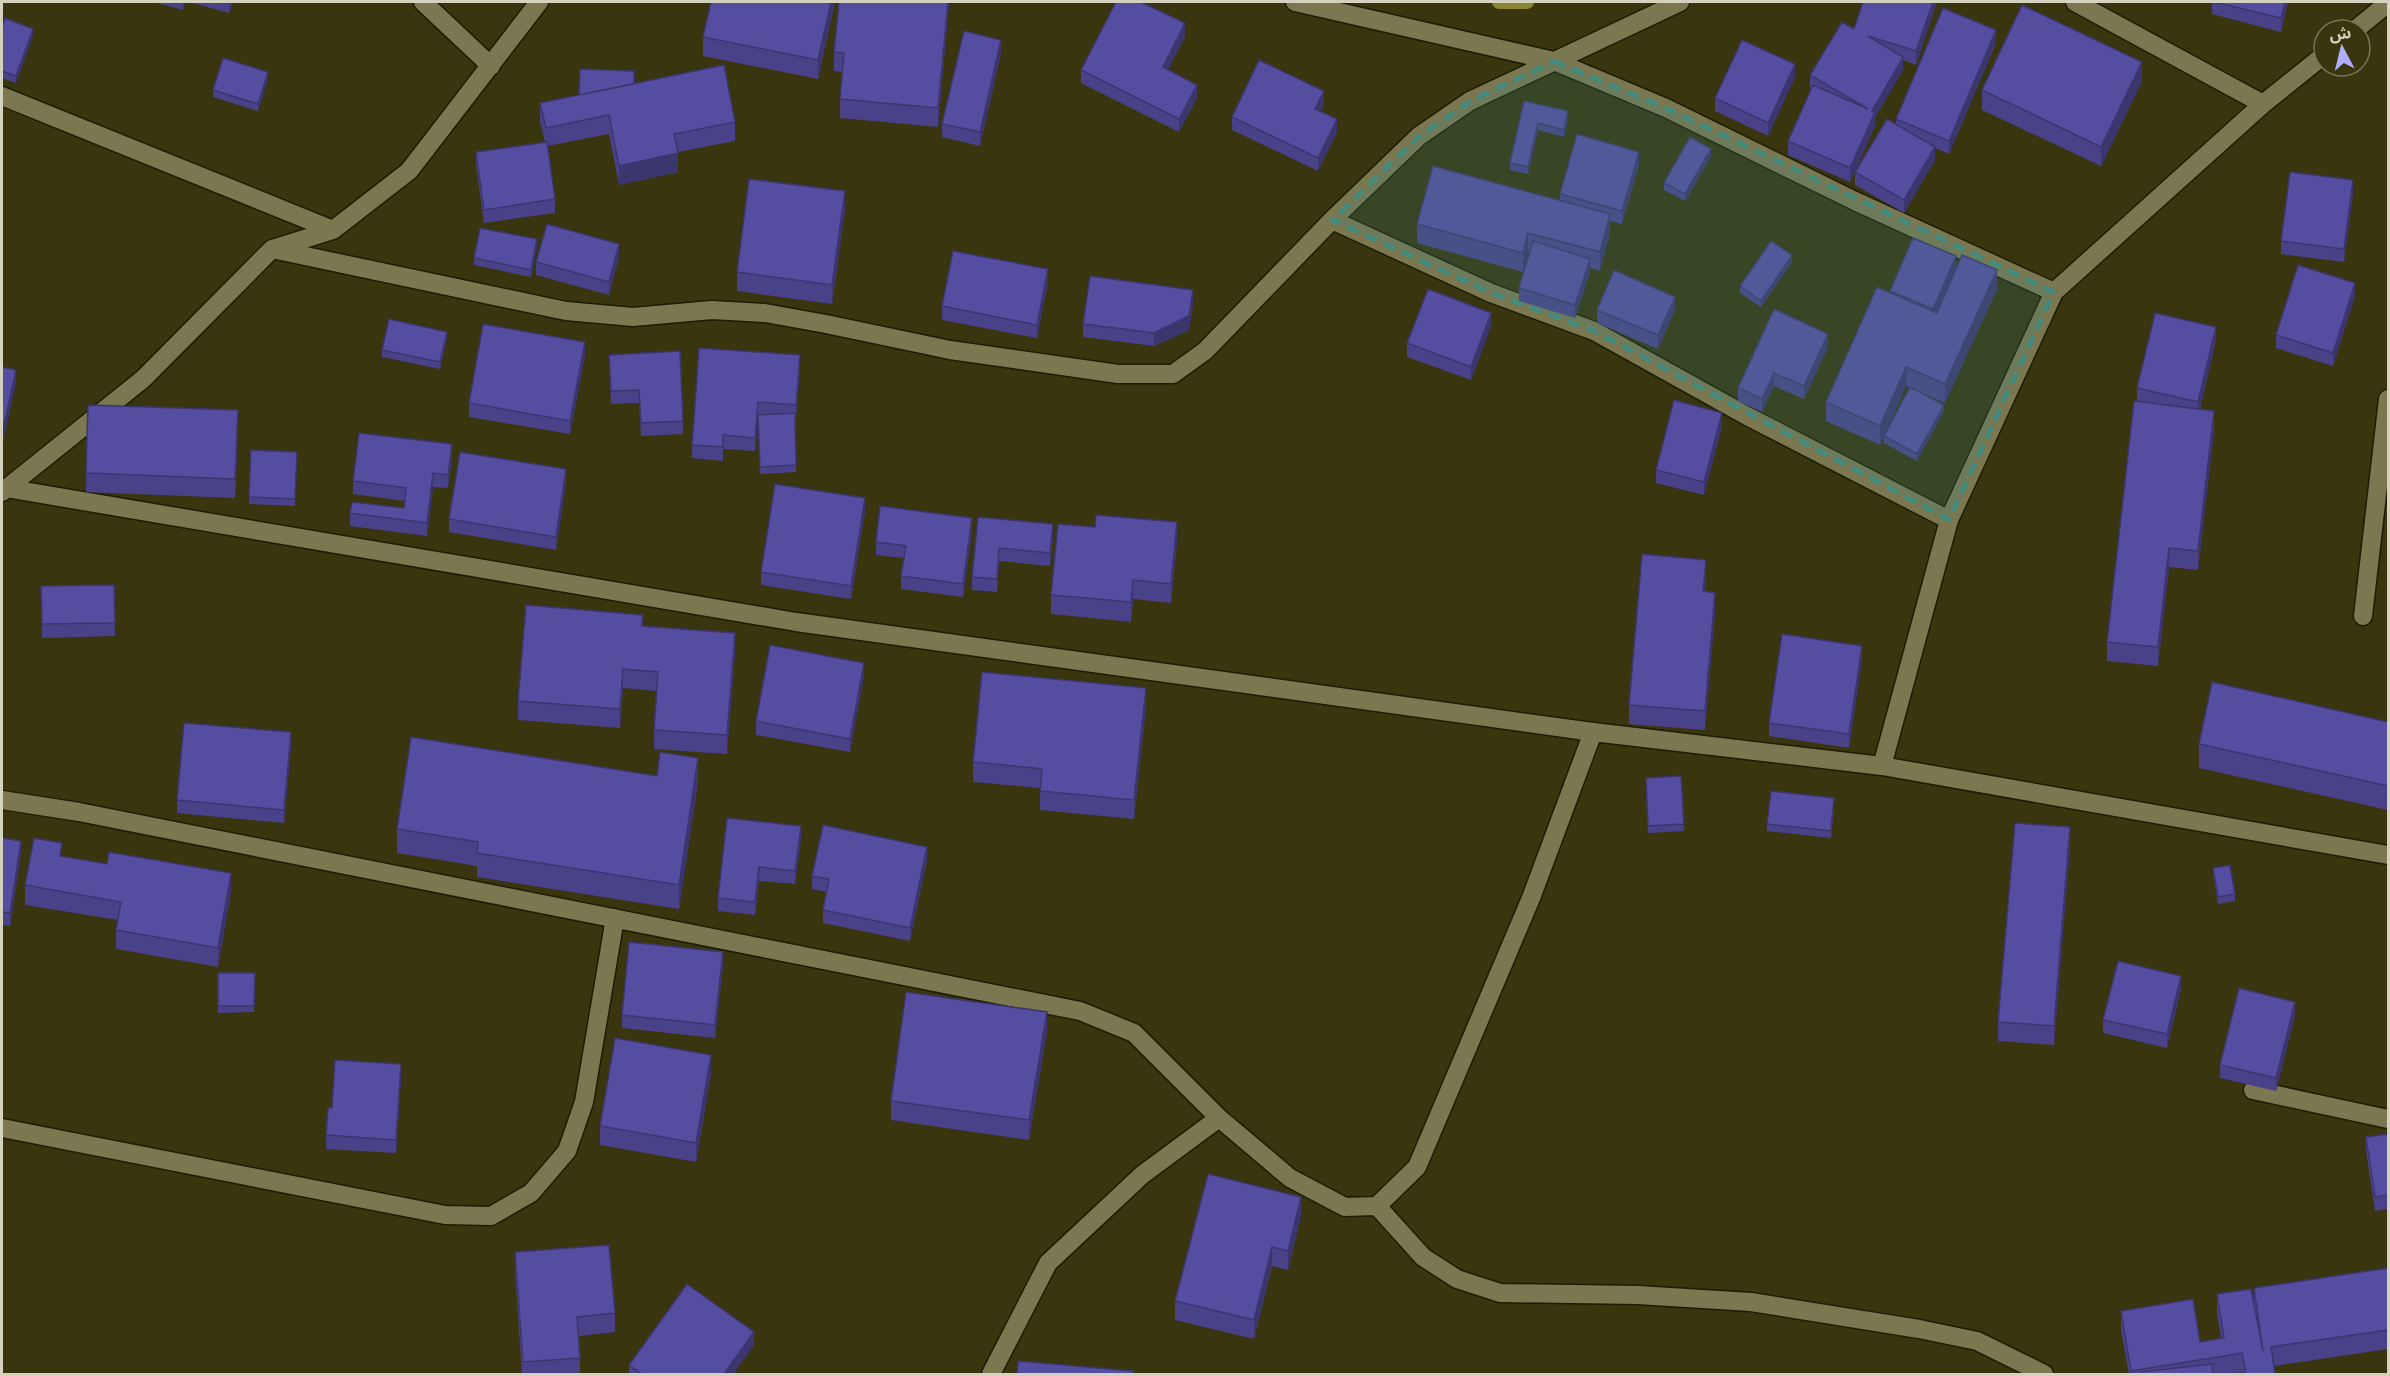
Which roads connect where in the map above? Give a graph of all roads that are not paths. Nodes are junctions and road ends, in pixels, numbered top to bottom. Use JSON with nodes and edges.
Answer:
{"nodes":[{"id":1,"x":423,"y":2,"type":"edge"},
{"id":2,"x":539,"y":2,"type":"edge"},
{"id":3,"x":1295,"y":2,"type":"edge"},
{"id":4,"x":1680,"y":2,"type":"edge"},
{"id":5,"x":2075,"y":2,"type":"edge"},
{"id":6,"x":2388,"y":3,"type":"edge"},
{"id":7,"x":2370,"y":18,"type":"edge"},
{"id":8,"x":1554,"y":61,"type":"junction"},
{"id":9,"x":2312,"y":65,"type":"edge"},
{"id":10,"x":492,"y":66,"type":"junction"},
{"id":11,"x":2,"y":96,"type":"edge"},
{"id":12,"x":2263,"y":104,"type":"junction"},
{"id":13,"x":1332,"y":220,"type":"junction"},
{"id":14,"x":333,"y":230,"type":"junction"},
{"id":15,"x":272,"y":249,"type":"junction"},
{"id":16,"x":2054,"y":292,"type":"junction"},
{"id":17,"x":2388,"y":399,"type":"edge"},
{"id":18,"x":4,"y":490,"type":"edge"},
{"id":19,"x":1949,"y":520,"type":"junction"},
{"id":20,"x":2362,"y":616,"type":"dead end"},
{"id":21,"x":1593,"y":732,"type":"junction"},
{"id":22,"x":1882,"y":766,"type":"junction"},
{"id":23,"x":2,"y":800,"type":"edge"},
{"id":24,"x":2388,"y":855,"type":"edge"},
{"id":25,"x":615,"y":918,"type":"junction"},
{"id":26,"x":2253,"y":1090,"type":"edge"},
{"id":27,"x":1219,"y":1118,"type":"junction"},
{"id":28,"x":2388,"y":1119,"type":"edge"},
{"id":29,"x":2,"y":1128,"type":"edge"},
{"id":30,"x":1377,"y":1206,"type":"junction"},
{"id":31,"x":991,"y":1374,"type":"edge"},
{"id":32,"x":2044,"y":1374,"type":"edge"}],
"edges":[{"from":1,"to":10,"type":"street"},
{"from":2,"to":10,"type":"street"},
{"from":3,"to":8,"type":"street"},
{"from":4,"to":8,"type":"street"},
{"from":5,"to":12,"type":"street"},
{"from":6,"to":7,"type":"street"},
{"from":8,"to":13,"type":"street"},
{"from":8,"to":16,"type":"street"},
{"from":9,"to":12,"type":"street"},
{"from":10,"to":14,"type":"street"},
{"from":11,"to":14,"type":"street"},
{"from":12,"to":16,"type":"street"},
{"from":13,"to":15,"type":"street"},
{"from":13,"to":19,"type":"street"},
{"from":14,"to":15,"type":"street"},
{"from":15,"to":18,"type":"street"},
{"from":16,"to":19,"type":"street"},
{"from":17,"to":20,"type":"street"},
{"from":18,"to":21,"type":"street"},
{"from":19,"to":22,"type":"street"},
{"from":21,"to":22,"type":"street"},
{"from":21,"to":30,"type":"street"},
{"from":22,"to":24,"type":"street"},
{"from":23,"to":25,"type":"street"},
{"from":25,"to":27,"type":"street"},
{"from":25,"to":29,"type":"street"},
{"from":26,"to":28,"type":"street"},
{"from":27,"to":30,"type":"street"},
{"from":27,"to":31,"type":"street"},
{"from":30,"to":32,"type":"street"}]}
